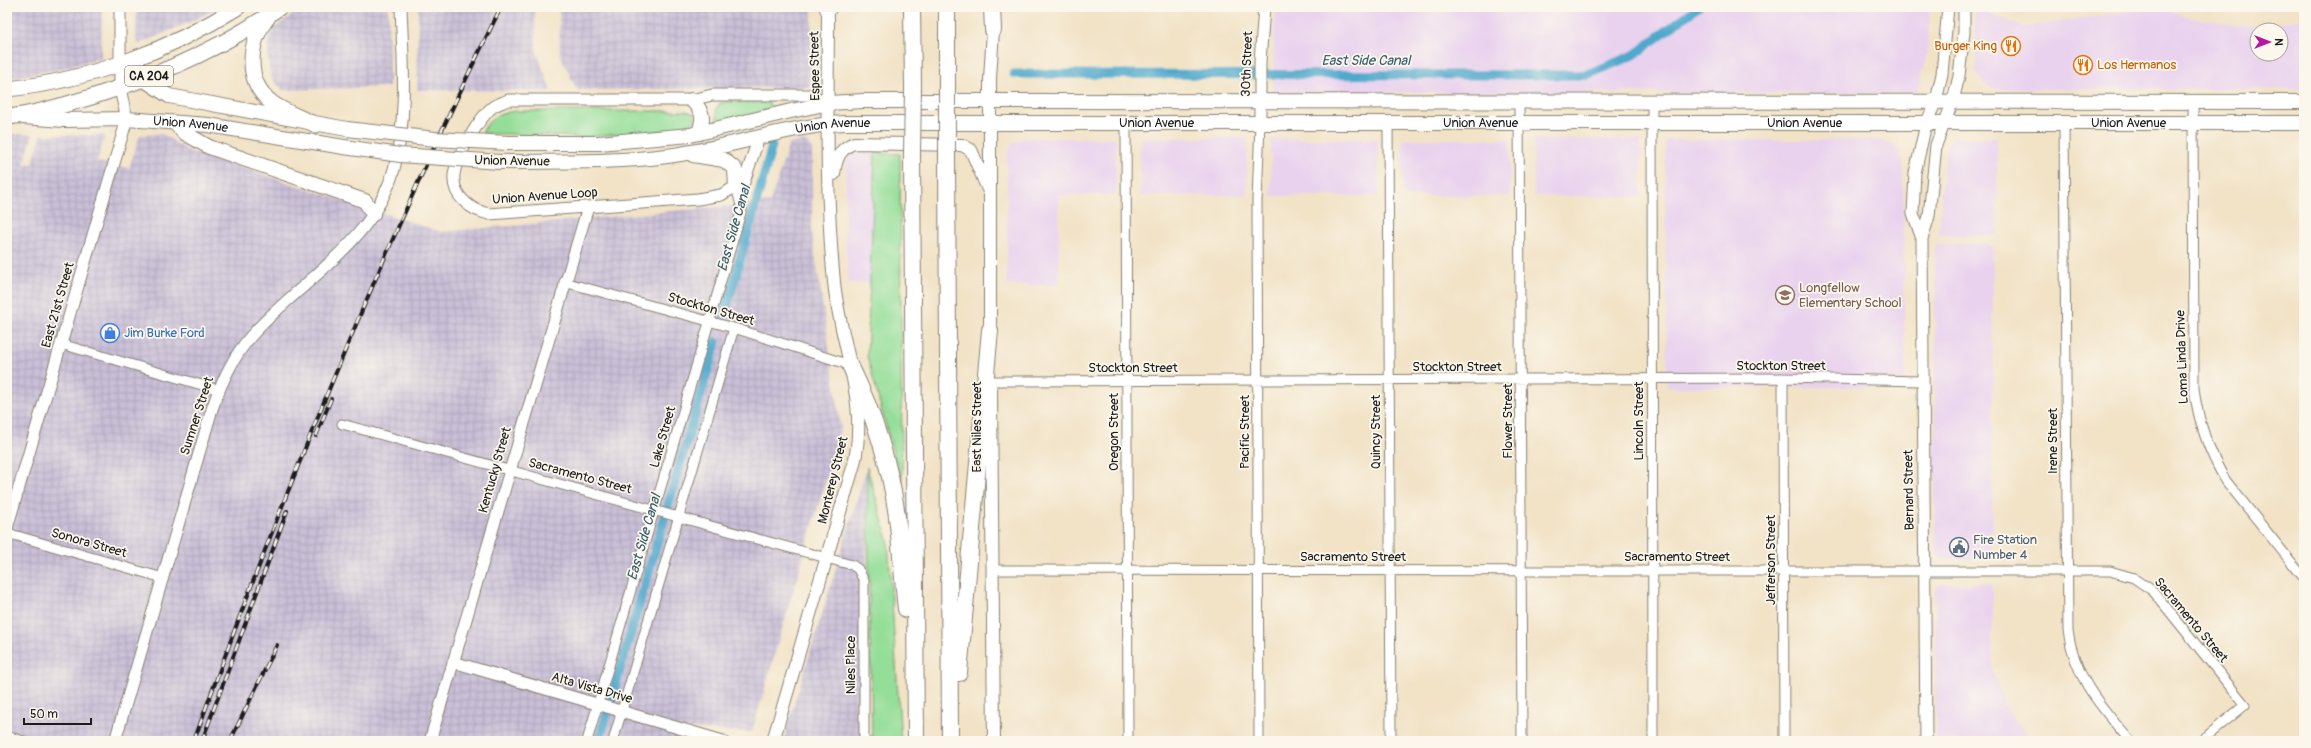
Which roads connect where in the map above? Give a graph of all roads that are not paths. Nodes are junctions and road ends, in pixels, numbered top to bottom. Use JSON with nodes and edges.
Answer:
{"nodes":[{"id":1,"x":120,"y":7,"type":"edge"},
{"id":2,"x":238,"y":7,"type":"edge"},
{"id":3,"x":401,"y":7,"type":"edge"},
{"id":4,"x":912,"y":7,"type":"edge"},
{"id":5,"x":947,"y":7,"type":"edge"},
{"id":6,"x":992,"y":7,"type":"edge"},
{"id":7,"x":995,"y":7,"type":"edge"},
{"id":8,"x":1264,"y":7,"type":"edge"},
{"id":9,"x":1948,"y":7,"type":"edge"},
{"id":10,"x":1964,"y":7,"type":"edge"},
{"id":11,"x":828,"y":8,"type":"edge"},
{"id":12,"x":276,"y":10,"type":"edge"},
{"id":13,"x":993,"y":30,"type":"junction"},
{"id":14,"x":120,"y":64,"type":"junction"},
{"id":15,"x":142,"y":79,"type":"junction"},
{"id":16,"x":7,"y":89,"type":"edge"},
{"id":17,"x":120,"y":89,"type":"junction"},
{"id":18,"x":691,"y":100,"type":"junction"},
{"id":19,"x":1936,"y":101,"type":"junction"},
{"id":20,"x":1953,"y":101,"type":"junction"},
{"id":21,"x":1260,"y":102,"type":"junction"},
{"id":22,"x":1519,"y":102,"type":"junction"},
{"id":23,"x":1652,"y":102,"type":"junction"},
{"id":24,"x":2193,"y":102,"type":"junction"},
{"id":25,"x":2304,"y":102,"type":"edge"},
{"id":26,"x":829,"y":103,"type":"junction"},
{"id":27,"x":991,"y":112,"type":"junction"},
{"id":28,"x":12,"y":117,"type":"edge"},
{"id":29,"x":127,"y":119,"type":"junction"},
{"id":30,"x":175,"y":123,"type":"junction"},
{"id":31,"x":1126,"y":123,"type":"junction"},
{"id":32,"x":1260,"y":123,"type":"junction"},
{"id":33,"x":1388,"y":123,"type":"junction"},
{"id":34,"x":2064,"y":123,"type":"junction"},
{"id":35,"x":2193,"y":123,"type":"junction"},
{"id":36,"x":2304,"y":123,"type":"edge"},
{"id":37,"x":316,"y":124,"type":"junction"},
{"id":38,"x":829,"y":124,"type":"junction"},
{"id":39,"x":1519,"y":124,"type":"junction"},
{"id":40,"x":1652,"y":124,"type":"junction"},
{"id":41,"x":1926,"y":124,"type":"junction"},
{"id":42,"x":1944,"y":124,"type":"junction"},
{"id":43,"x":699,"y":133,"type":"junction"},
{"id":44,"x":759,"y":137,"type":"junction"},
{"id":45,"x":683,"y":153,"type":"junction"},
{"id":46,"x":736,"y":187,"type":"junction"},
{"id":47,"x":991,"y":196,"type":"junction"},
{"id":48,"x":830,"y":201,"type":"junction"},
{"id":49,"x":588,"y":207,"type":"junction"},
{"id":50,"x":373,"y":214,"type":"junction"},
{"id":51,"x":1922,"y":239,"type":"junction"},
{"id":52,"x":564,"y":282,"type":"junction"},
{"id":53,"x":710,"y":322,"type":"junction"},
{"id":54,"x":734,"y":328,"type":"junction"},
{"id":55,"x":990,"y":330,"type":"junction"},
{"id":56,"x":61,"y":344,"type":"junction"},
{"id":57,"x":850,"y":365,"type":"junction"},
{"id":58,"x":1783,"y":378,"type":"junction"},
{"id":59,"x":1520,"y":379,"type":"junction"},
{"id":60,"x":1652,"y":379,"type":"junction"},
{"id":61,"x":1258,"y":380,"type":"junction"},
{"id":62,"x":1389,"y":380,"type":"junction"},
{"id":63,"x":991,"y":381,"type":"junction"},
{"id":64,"x":1126,"y":381,"type":"junction"},
{"id":65,"x":1922,"y":381,"type":"junction"},
{"id":66,"x":219,"y":390,"type":"junction"},
{"id":67,"x":342,"y":424,"type":"dead end"},
{"id":68,"x":509,"y":470,"type":"junction"},
{"id":69,"x":656,"y":510,"type":"junction"},
{"id":70,"x":678,"y":516,"type":"junction"},
{"id":71,"x":7,"y":528,"type":"edge"},
{"id":72,"x":7,"y":533,"type":"edge"},
{"id":73,"x":827,"y":557,"type":"junction"},
{"id":74,"x":992,"y":570,"type":"junction"},
{"id":75,"x":1127,"y":570,"type":"junction"},
{"id":76,"x":1259,"y":570,"type":"junction"},
{"id":77,"x":1390,"y":570,"type":"junction"},
{"id":78,"x":1521,"y":570,"type":"junction"},
{"id":79,"x":1652,"y":570,"type":"junction"},
{"id":80,"x":1784,"y":570,"type":"junction"},
{"id":81,"x":2067,"y":571,"type":"junction"},
{"id":82,"x":1924,"y":573,"type":"junction"},
{"id":83,"x":163,"y":578,"type":"junction"},
{"id":84,"x":2304,"y":578,"type":"edge"},
{"id":85,"x":864,"y":589,"type":"joint"},
{"id":86,"x":453,"y":662,"type":"junction"},
{"id":87,"x":915,"y":696,"type":"junction"},
{"id":88,"x":598,"y":704,"type":"junction"},
{"id":89,"x":622,"y":711,"type":"junction"},
{"id":90,"x":950,"y":734,"type":"edge"},
{"id":91,"x":7,"y":736,"type":"edge"},
{"id":92,"x":23,"y":741,"type":"edge"},
{"id":93,"x":115,"y":741,"type":"edge"},
{"id":94,"x":430,"y":741,"type":"edge"},
{"id":95,"x":587,"y":741,"type":"edge"},
{"id":96,"x":613,"y":741,"type":"edge"},
{"id":97,"x":723,"y":741,"type":"edge"},
{"id":98,"x":773,"y":741,"type":"edge"},
{"id":99,"x":864,"y":741,"type":"edge"},
{"id":100,"x":916,"y":741,"type":"edge"},
{"id":101,"x":994,"y":741,"type":"edge"},
{"id":102,"x":1128,"y":741,"type":"edge"},
{"id":103,"x":1259,"y":741,"type":"edge"},
{"id":104,"x":1391,"y":741,"type":"edge"},
{"id":105,"x":1522,"y":741,"type":"edge"},
{"id":106,"x":1653,"y":741,"type":"edge"},
{"id":107,"x":1784,"y":741,"type":"edge"},
{"id":108,"x":1926,"y":741,"type":"edge"},
{"id":109,"x":2130,"y":741,"type":"edge"},
{"id":110,"x":2201,"y":741,"type":"edge"}],
"edges":[{"from":1,"to":14,"type":"street","name":"East 21st Street"},
{"from":2,"to":14,"type":"highway","number":"CA 204"},
{"from":3,"to":50,"type":"street","name":"Sumner Street"},
{"from":4,"to":87,"type":"highway","bridge":true},
{"from":5,"to":90,"type":"highway","bridge":true},
{"from":6,"to":13,"type":"highway"},
{"from":7,"to":13,"type":"street"},
{"from":8,"to":21,"type":"street","name":"30th Street"},
{"from":9,"to":19,"type":"street","name":"Bernard Street"},
{"from":10,"to":20,"type":"street","name":"Bernard Street"},
{"from":11,"to":26,"type":"main road","name":"Espee Street"},
{"from":12,"to":15,"type":"highway","number":"CA 204"},
{"from":12,"to":37,"type":"highway"},
{"from":13,"to":27,"type":"main road","name":"East Niles Street"},
{"from":14,"to":15,"type":"main road","name":"Union Avenue"},
{"from":14,"to":16,"type":"highway","number":"CA 204"},
{"from":14,"to":17,"type":"street","name":"East 21st Street"},
{"from":15,"to":17,"type":"highway","number":"CA 204"},
{"from":15,"to":37,"type":"main road","name":"Union Avenue"},
{"from":17,"to":28,"type":"highway","number":"CA 204"},
{"from":17,"to":29,"type":"street","name":"East 21st Street"},
{"from":18,"to":26,"type":"street","name":"Union Avenue"},
{"from":18,"to":43,"type":"main road"},
{"from":18,"to":49,"type":"street","name":"Union Avenue Loop"},
{"from":19,"to":20,"type":"main road","name":"Union Avenue"},
{"from":19,"to":23,"type":"main road","name":"Union Avenue"},
{"from":19,"to":41,"type":"street","name":"Bernard Street"},
{"from":20,"to":24,"type":"main road","name":"Union Avenue"},
{"from":20,"to":42,"type":"street","name":"Bernard Street"},
{"from":21,"to":22,"type":"main road","name":"Union Avenue"},
{"from":21,"to":27,"type":"main road","name":"Union Avenue"},
{"from":21,"to":32,"type":"street","name":"30th Street"},
{"from":22,"to":23,"type":"main road","name":"Union Avenue"},
{"from":22,"to":39,"type":"street","name":"Flower Street"},
{"from":23,"to":40,"type":"street","name":"Lincoln Street"},
{"from":24,"to":25,"type":"main road","name":"Union Avenue"},
{"from":24,"to":35,"type":"street","name":"Loma Linda Drive"},
{"from":26,"to":27,"type":"main road","name":"Union Avenue"},
{"from":26,"to":38,"type":"main road","name":"Espee Street"},
{"from":26,"to":43,"type":"main road","name":"Union Avenue"},
{"from":27,"to":31,"type":"main road","name":"Union Avenue"},
{"from":27,"to":38,"type":"main road","name":"Union Avenue"},
{"from":27,"to":47,"type":"main road","name":"East Niles Street"},
{"from":28,"to":29,"type":"main road","name":"Union Avenue"},
{"from":29,"to":30,"type":"main road","name":"Union Avenue"},
{"from":29,"to":56,"type":"street","name":"East 21st Street"},
{"from":30,"to":45,"type":"main road","name":"Union Avenue","bridge":true},
{"from":30,"to":50,"type":"main road"},
{"from":31,"to":32,"type":"main road","name":"Union Avenue"},
{"from":31,"to":64,"type":"street","name":"Oregon Street"},
{"from":32,"to":33,"type":"main road","name":"Union Avenue"},
{"from":32,"to":61,"type":"street","name":"Pacific Street"},
{"from":33,"to":39,"type":"main road","name":"Union Avenue"},
{"from":33,"to":62,"type":"street","name":"Quincy Street"},
{"from":34,"to":35,"type":"main road","name":"Union Avenue"},
{"from":34,"to":42,"type":"main road","name":"Union Avenue"},
{"from":34,"to":81,"type":"street","name":"Irene Street"},
{"from":35,"to":36,"type":"main road","name":"Union Avenue"},
{"from":35,"to":84,"type":"street","name":"Loma Linda Drive"},
{"from":37,"to":43,"type":"main road","name":"Union Avenue","bridge":true},
{"from":38,"to":44,"type":"main road","name":"Union Avenue"},
{"from":38,"to":48,"type":"main road","name":"Monterey Street"},
{"from":39,"to":40,"type":"main road","name":"Union Avenue"},
{"from":39,"to":59,"type":"street","name":"Flower Street"},
{"from":40,"to":41,"type":"main road","name":"Union Avenue"},
{"from":40,"to":60,"type":"street","name":"Lincoln Street"},
{"from":41,"to":42,"type":"main road","name":"Union Avenue"},
{"from":41,"to":51,"type":"street","name":"Bernard Street"},
{"from":42,"to":51,"type":"street","name":"Bernard Street"},
{"from":44,"to":45,"type":"main road","name":"Union Avenue"},
{"from":44,"to":46,"type":"street","name":"Union Avenue Loop"},
{"from":45,"to":46,"type":"main road"},
{"from":46,"to":49,"type":"street","name":"Union Avenue Loop"},
{"from":46,"to":53,"type":"street","name":"Lake Street"},
{"from":47,"to":48,"type":"main road"},
{"from":47,"to":55,"type":"main road","name":"East Niles Street"},
{"from":48,"to":57,"type":"main road","name":"Monterey Street"},
{"from":49,"to":52,"type":"street","name":"Kentucky Street"},
{"from":50,"to":66,"type":"street","name":"Sumner Street"},
{"from":51,"to":65,"type":"street","name":"Bernard Street"},
{"from":52,"to":53,"type":"street","name":"Stockton Street"},
{"from":52,"to":68,"type":"street","name":"Kentucky Street"},
{"from":53,"to":54,"type":"street","name":"Stockton Street"},
{"from":53,"to":69,"type":"street","name":"Lake Street"},
{"from":54,"to":57,"type":"street","name":"Stockton Street"},
{"from":54,"to":70,"type":"street"},
{"from":55,"to":63,"type":"main road","name":"East Niles Street"},
{"from":55,"to":90,"type":"highway"},
{"from":56,"to":66,"type":"street"},
{"from":56,"to":71,"type":"street","name":"East 21st Street"},
{"from":57,"to":73,"type":"main road","name":"Monterey Street"},
{"from":57,"to":87,"type":"highway"},
{"from":58,"to":60,"type":"street","name":"Stockton Street"},
{"from":58,"to":65,"type":"street","name":"Stockton Street"},
{"from":58,"to":80,"type":"street","name":"Jefferson Street"},
{"from":59,"to":60,"type":"street","name":"Stockton Street"},
{"from":59,"to":62,"type":"street","name":"Stockton Street"},
{"from":59,"to":78,"type":"street","name":"Flower Street"},
{"from":60,"to":79,"type":"street","name":"Lincoln Street"},
{"from":61,"to":62,"type":"street","name":"Stockton Street"},
{"from":61,"to":64,"type":"street","name":"Stockton Street"},
{"from":61,"to":76,"type":"street","name":"Pacific Street"},
{"from":62,"to":77,"type":"street","name":"Quincy Street"},
{"from":63,"to":64,"type":"street","name":"Stockton Street"},
{"from":63,"to":74,"type":"main road","name":"East Niles Street"},
{"from":64,"to":75,"type":"street","name":"Oregon Street"},
{"from":65,"to":82,"type":"street","name":"Bernard Street"},
{"from":66,"to":83,"type":"street","name":"Sumner Street"},
{"from":67,"to":68,"type":"street","name":"Sacramento Street"},
{"from":68,"to":69,"type":"street","name":"Sacramento Street"},
{"from":68,"to":86,"type":"street","name":"Kentucky Street"},
{"from":69,"to":70,"type":"street","name":"Sacramento Street"},
{"from":69,"to":88,"type":"street","name":"Lake Street"},
{"from":70,"to":73,"type":"street","name":"Sacramento Street"},
{"from":70,"to":89,"type":"street"},
{"from":72,"to":83,"type":"street","name":"Sonora Street"},
{"from":73,"to":85,"type":"street","name":"Sacramento Street"},
{"from":73,"to":98,"type":"main road","name":"Monterey Street"},
{"from":74,"to":75,"type":"street","name":"Sacramento Street"},
{"from":74,"to":101,"type":"main road","name":"East Niles Street"},
{"from":75,"to":76,"type":"street","name":"Sacramento Street"},
{"from":75,"to":102,"type":"street","name":"Oregon Street"},
{"from":76,"to":77,"type":"street","name":"Sacramento Street"},
{"from":76,"to":103,"type":"street","name":"Pacific Street"},
{"from":77,"to":78,"type":"street","name":"Sacramento Street"},
{"from":77,"to":104,"type":"street","name":"Quincy Street"},
{"from":78,"to":79,"type":"street","name":"Sacramento Street"},
{"from":78,"to":105,"type":"street","name":"Flower Street"},
{"from":79,"to":80,"type":"street","name":"Sacramento Street"},
{"from":79,"to":106,"type":"street","name":"Lincoln Street"},
{"from":80,"to":82,"type":"street","name":"Sacramento Street"},
{"from":80,"to":107,"type":"street","name":"Jefferson Street"},
{"from":81,"to":82,"type":"street","name":"Sacramento Street"},
{"from":81,"to":109,"type":"street","name":"Irene Street"},
{"from":81,"to":110,"type":"street","name":"Sacramento Street"},
{"from":82,"to":108,"type":"street","name":"Bernard Street"},
{"from":83,"to":93,"type":"street","name":"Sumner Street"},
{"from":85,"to":99,"type":"street","name":"Niles Place"},
{"from":86,"to":88,"type":"street","name":"Alta Vista Drive"},
{"from":86,"to":94,"type":"street","name":"Kentucky Street"},
{"from":87,"to":100,"type":"highway"},
{"from":88,"to":89,"type":"street","name":"Alta Vista Drive"},
{"from":88,"to":95,"type":"street","name":"Lake Street"},
{"from":89,"to":96,"type":"street"},
{"from":89,"to":97,"type":"street","name":"Alta Vista Drive"},
{"from":91,"to":92,"type":"street"}]}
